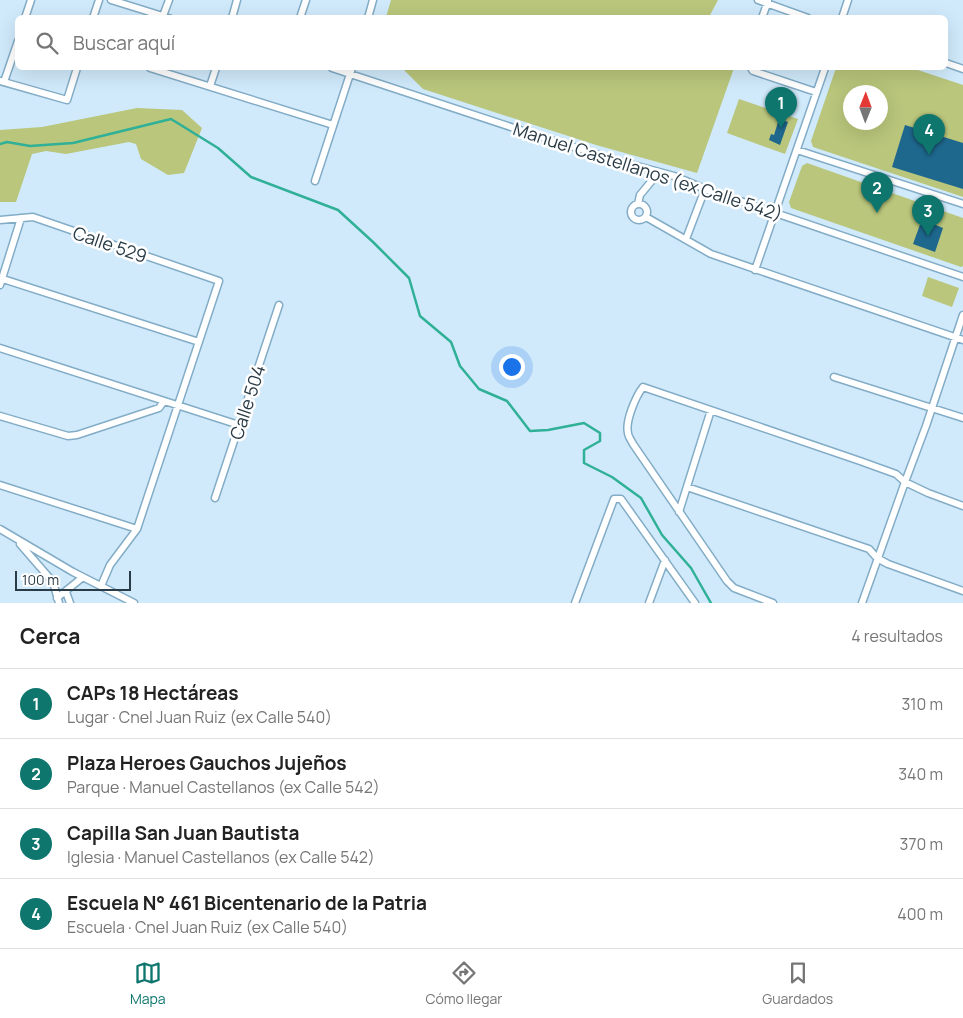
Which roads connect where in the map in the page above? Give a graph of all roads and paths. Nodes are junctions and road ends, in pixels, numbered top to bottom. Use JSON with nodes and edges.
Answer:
{"nodes":[{"id":1,"x":31,"y":0,"type":"edge"},
{"id":2,"x":98,"y":0,"type":"edge"},
{"id":3,"x":111,"y":0,"type":"edge"},
{"id":4,"x":168,"y":0,"type":"edge"},
{"id":5,"x":238,"y":0,"type":"edge"},
{"id":6,"x":306,"y":0,"type":"edge"},
{"id":7,"x":373,"y":0,"type":"edge"},
{"id":8,"x":758,"y":0,"type":"edge"},
{"id":9,"x":848,"y":0,"type":"edge"},
{"id":10,"x":767,"y":2,"type":"edge"},
{"id":11,"x":26,"y":15,"type":"edge"},
{"id":12,"x":94,"y":15,"type":"edge"},
{"id":13,"x":160,"y":15,"type":"edge"},
{"id":14,"x":166,"y":15,"type":"edge"},
{"id":15,"x":233,"y":15,"type":"edge"},
{"id":16,"x":301,"y":15,"type":"edge"},
{"id":17,"x":369,"y":15,"type":"edge"},
{"id":18,"x":763,"y":15,"type":"edge"},
{"id":19,"x":800,"y":15,"type":"edge"},
{"id":20,"x":843,"y":15,"type":"edge"},
{"id":21,"x":15,"y":48,"type":"edge"},
{"id":22,"x":948,"y":64,"type":"edge"},
{"id":23,"x":963,"y":69,"type":"edge"},
{"id":24,"x":76,"y":70,"type":"edge"},
{"id":25,"x":157,"y":70,"type":"edge"},
{"id":26,"x":215,"y":70,"type":"edge"},
{"id":27,"x":351,"y":70,"type":"edge"},
{"id":28,"x":755,"y":70,"type":"edge"},
{"id":29,"x":824,"y":70,"type":"edge"},
{"id":30,"x":2,"y":81,"type":"edge"},
{"id":31,"x":210,"y":86,"type":"junction"},
{"id":32,"x":816,"y":92,"type":"junction"},
{"id":33,"x":332,"y":125,"type":"junction"},
{"id":34,"x":797,"y":150,"type":"junction"},
{"id":35,"x":659,"y":172,"type":"junction"},
{"id":36,"x":315,"y":181,"type":"dead end"},
{"id":37,"x":705,"y":189,"type":"junction"},
{"id":38,"x":638,"y":204,"type":"junction"},
{"id":39,"x":963,"y":204,"type":"edge"},
{"id":40,"x":776,"y":212,"type":"junction"},
{"id":41,"x":646,"y":217,"type":"junction"},
{"id":42,"x":21,"y":218,"type":"junction"},
{"id":43,"x":0,"y":220,"type":"edge"},
{"id":44,"x":683,"y":237,"type":"junction"},
{"id":45,"x":755,"y":270,"type":"junction"},
{"id":46,"x":963,"y":276,"type":"edge"},
{"id":47,"x":1,"y":280,"type":"edge"},
{"id":48,"x":279,"y":305,"type":"dead end"},
{"id":49,"x":963,"y":315,"type":"edge"},
{"id":50,"x":955,"y":337,"type":"junction"},
{"id":51,"x":963,"y":340,"type":"edge"},
{"id":52,"x":199,"y":342,"type":"junction"},
{"id":53,"x":0,"y":348,"type":"edge"},
{"id":54,"x":834,"y":377,"type":"dead end"},
{"id":55,"x":164,"y":400,"type":"junction"},
{"id":56,"x":178,"y":405,"type":"junction"},
{"id":57,"x":932,"y":408,"type":"junction"},
{"id":58,"x":711,"y":410,"type":"junction"},
{"id":59,"x":0,"y":416,"type":"edge"},
{"id":60,"x":963,"y":418,"type":"edge"},
{"id":61,"x":239,"y":425,"type":"junction"},
{"id":62,"x":904,"y":482,"type":"junction"},
{"id":63,"x":0,"y":485,"type":"edge"},
{"id":64,"x":686,"y":486,"type":"junction"},
{"id":65,"x":215,"y":498,"type":"dead end"},
{"id":66,"x":963,"y":506,"type":"edge"},
{"id":67,"x":679,"y":512,"type":"junction"},
{"id":68,"x":0,"y":529,"type":"edge"},
{"id":69,"x":137,"y":529,"type":"junction"},
{"id":70,"x":14,"y":537,"type":"junction"},
{"id":71,"x":878,"y":558,"type":"junction"},
{"id":72,"x":665,"y":560,"type":"junction"},
{"id":73,"x":84,"y":577,"type":"junction"},
{"id":74,"x":100,"y":586,"type":"junction"},
{"id":75,"x":963,"y":591,"type":"edge"},
{"id":76,"x":66,"y":592,"type":"junction"},
{"id":77,"x":58,"y":601,"type":"edge"},
{"id":78,"x":70,"y":603,"type":"edge"},
{"id":79,"x":134,"y":603,"type":"edge"},
{"id":80,"x":575,"y":603,"type":"edge"},
{"id":81,"x":649,"y":603,"type":"edge"},
{"id":82,"x":695,"y":603,"type":"edge"},
{"id":83,"x":773,"y":603,"type":"edge"},
{"id":84,"x":862,"y":603,"type":"edge"}],
"edges":[{"from":1,"to":11,"type":"street"},
{"from":2,"to":12,"type":"street"},
{"from":3,"to":13,"type":"street"},
{"from":4,"to":14,"type":"street"},
{"from":5,"to":15,"type":"street"},
{"from":6,"to":16,"type":"street"},
{"from":7,"to":17,"type":"street"},
{"from":8,"to":10,"type":"street"},
{"from":9,"to":20,"type":"street"},
{"from":10,"to":18,"type":"street"},
{"from":10,"to":19,"type":"street"},
{"from":21,"to":30,"type":"street"},
{"from":22,"to":23,"type":"street"},
{"from":24,"to":30,"type":"street"},
{"from":25,"to":31,"type":"street"},
{"from":26,"to":31,"type":"street"},
{"from":27,"to":33,"type":"street"},
{"from":27,"to":35,"type":"street","name":"Manuel Castellanos (ex Calle 542)"},
{"from":28,"to":32,"type":"street"},
{"from":29,"to":32,"type":"street"},
{"from":31,"to":33,"type":"street"},
{"from":32,"to":34,"type":"street"},
{"from":33,"to":36,"type":"street"},
{"from":34,"to":39,"type":"street"},
{"from":34,"to":40,"type":"street"},
{"from":35,"to":37,"type":"street","name":"Manuel Castellanos (ex Calle 542)"},
{"from":35,"to":38,"type":"street"},
{"from":37,"to":40,"type":"street","name":"Manuel Castellanos (ex Calle 542)"},
{"from":37,"to":44,"type":"street"},
{"from":38,"to":41,"type":"street"},
{"from":38,"to":41,"type":"street"},
{"from":40,"to":45,"type":"street"},
{"from":40,"to":46,"type":"street","name":"Manuel Castellanos (ex Calle 542)"},
{"from":41,"to":44,"type":"street"},
{"from":42,"to":43,"type":"street","name":"Calle 529"},
{"from":42,"to":47,"type":"street"},
{"from":42,"to":52,"type":"street","name":"Calle 529"},
{"from":44,"to":45,"type":"street"},
{"from":45,"to":50,"type":"street"},
{"from":47,"to":52,"type":"street"},
{"from":48,"to":61,"type":"street","name":"Calle 504"},
{"from":49,"to":50,"type":"street"},
{"from":50,"to":51,"type":"street"},
{"from":50,"to":57,"type":"street"},
{"from":52,"to":56,"type":"street"},
{"from":53,"to":55,"type":"street"},
{"from":54,"to":57,"type":"street"},
{"from":55,"to":56,"type":"street"},
{"from":55,"to":59,"type":"street"},
{"from":56,"to":61,"type":"street"},
{"from":56,"to":69,"type":"street"},
{"from":57,"to":60,"type":"street"},
{"from":57,"to":62,"type":"street"},
{"from":58,"to":62,"type":"street"},
{"from":58,"to":64,"type":"street"},
{"from":58,"to":67,"type":"street"},
{"from":61,"to":65,"type":"street","name":"Calle 504"},
{"from":62,"to":66,"type":"street"},
{"from":62,"to":71,"type":"street"},
{"from":63,"to":69,"type":"street"},
{"from":64,"to":67,"type":"street"},
{"from":64,"to":71,"type":"street"},
{"from":67,"to":83,"type":"street"},
{"from":68,"to":70,"type":"street"},
{"from":69,"to":74,"type":"street"},
{"from":70,"to":73,"type":"street"},
{"from":70,"to":77,"type":"street"},
{"from":71,"to":75,"type":"street"},
{"from":71,"to":84,"type":"street"},
{"from":72,"to":80,"type":"street"},
{"from":72,"to":81,"type":"street"},
{"from":72,"to":82,"type":"street"},
{"from":73,"to":74,"type":"street"},
{"from":73,"to":76,"type":"street"},
{"from":74,"to":79,"type":"street"},
{"from":76,"to":77,"type":"street"},
{"from":76,"to":78,"type":"street"}]}
